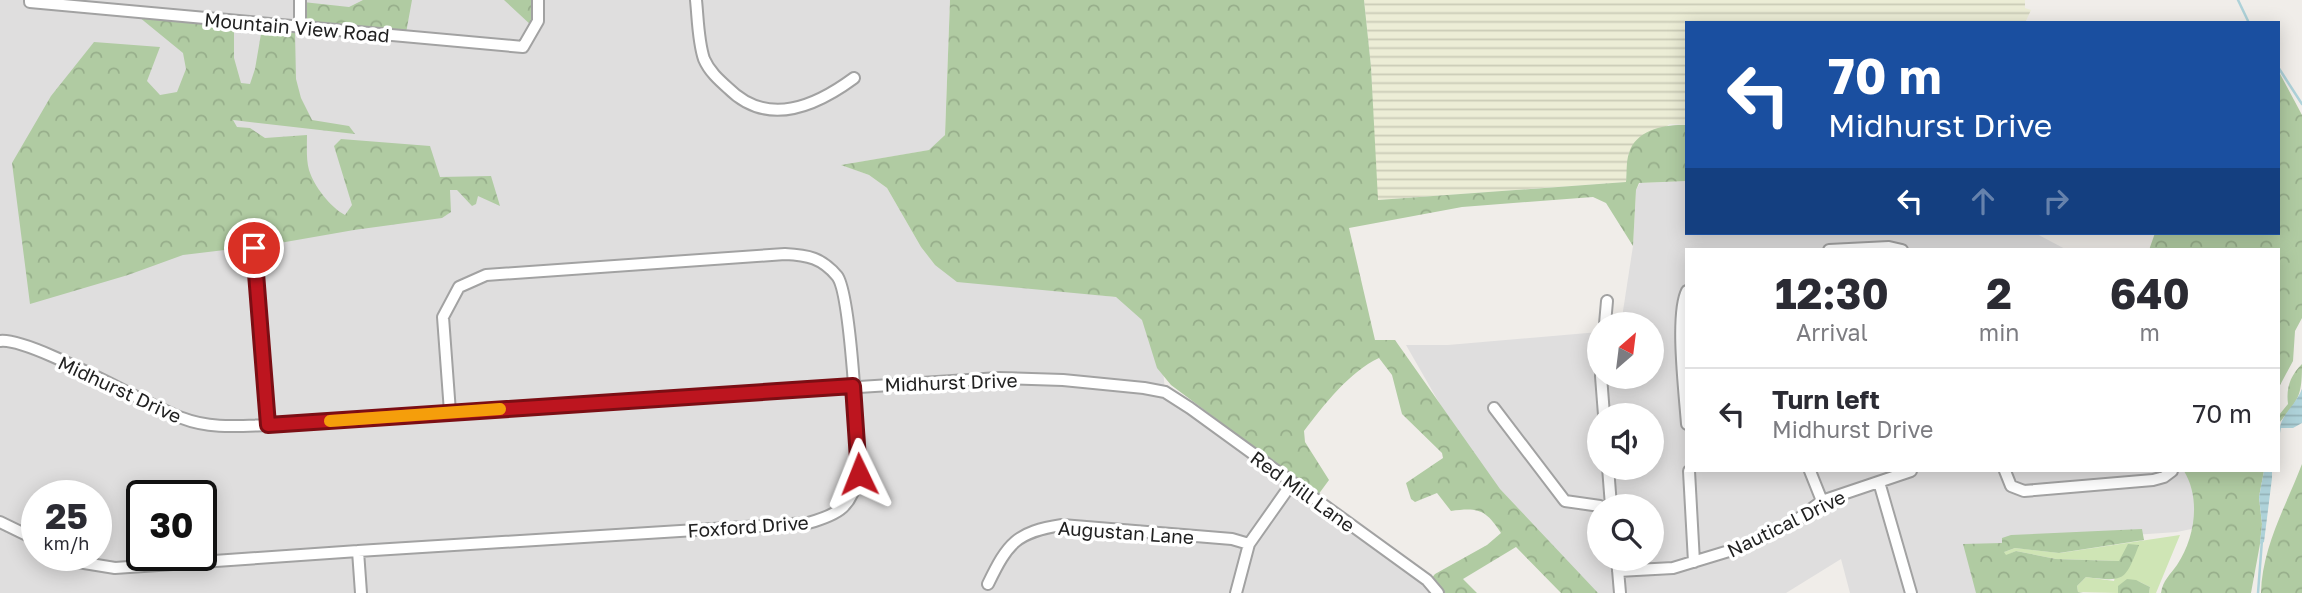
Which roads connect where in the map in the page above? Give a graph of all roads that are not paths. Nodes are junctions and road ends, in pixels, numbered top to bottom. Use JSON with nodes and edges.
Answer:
{"nodes":[{"id":1,"x":300,"y":0,"type":"edge"},
{"id":2,"x":538,"y":0,"type":"edge"},
{"id":3,"x":696,"y":0,"type":"edge"},
{"id":4,"x":30,"y":1,"type":"edge"},
{"id":5,"x":300,"y":28,"type":"junction"},
{"id":6,"x":854,"y":78,"type":"dead end"},
{"id":7,"x":254,"y":248,"type":"dead end"},
{"id":8,"x":1869,"y":248,"type":"edge"},
{"id":9,"x":1893,"y":248,"type":"edge"},
{"id":10,"x":1685,"y":294,"type":"edge"},
{"id":11,"x":1607,"y":301,"type":"dead end"},
{"id":12,"x":1606,"y":312,"type":"edge"},
{"id":13,"x":0,"y":341,"type":"edge"},
{"id":14,"x":1685,"y":383,"type":"edge"},
{"id":15,"x":853,"y":386,"type":"junction"},
{"id":16,"x":1165,"y":392,"type":"joint"},
{"id":17,"x":1493,"y":408,"type":"dead end"},
{"id":18,"x":450,"y":412,"type":"junction"},
{"id":19,"x":268,"y":425,"type":"junction"},
{"id":20,"x":1689,"y":472,"type":"edge"},
{"id":21,"x":1810,"y":472,"type":"edge"},
{"id":22,"x":1908,"y":472,"type":"edge"},
{"id":23,"x":2005,"y":472,"type":"edge"},
{"id":24,"x":2171,"y":472,"type":"edge"},
{"id":25,"x":1292,"y":482,"type":"junction"},
{"id":26,"x":1879,"y":482,"type":"junction"},
{"id":27,"x":1822,"y":501,"type":"junction"},
{"id":28,"x":1587,"y":504,"type":"edge"},
{"id":29,"x":0,"y":522,"type":"edge"},
{"id":30,"x":21,"y":532,"type":"edge"},
{"id":31,"x":1249,"y":544,"type":"junction"},
{"id":32,"x":358,"y":551,"type":"junction"},
{"id":33,"x":1694,"y":562,"type":"junction"},
{"id":34,"x":112,"y":568,"type":"edge"},
{"id":35,"x":1664,"y":568,"type":"edge"},
{"id":36,"x":1618,"y":571,"type":"edge"},
{"id":37,"x":988,"y":584,"type":"dead end"},
{"id":38,"x":361,"y":593,"type":"edge"},
{"id":39,"x":1236,"y":593,"type":"edge"},
{"id":40,"x":1438,"y":593,"type":"edge"},
{"id":41,"x":1620,"y":593,"type":"edge"},
{"id":42,"x":1911,"y":593,"type":"edge"}],
"edges":[{"from":1,"to":5,"type":"street"},
{"from":2,"to":5,"type":"street","name":"Mountain View Road"},
{"from":3,"to":6,"type":"street"},
{"from":4,"to":5,"type":"street","name":"Mountain View Road"},
{"from":7,"to":19,"type":"street"},
{"from":8,"to":9,"type":"street"},
{"from":10,"to":14,"type":"street"},
{"from":11,"to":12,"type":"street"},
{"from":13,"to":19,"type":"street","name":"Midhurst Drive"},
{"from":15,"to":16,"type":"street","name":"Midhurst Drive"},
{"from":15,"to":18,"type":"street","name":"Midhurst Drive"},
{"from":15,"to":18,"type":"street","name":"Foxford Drive"},
{"from":15,"to":32,"type":"street","name":"Foxford Drive"},
{"from":16,"to":25,"type":"street","name":"Red Mill Lane"},
{"from":17,"to":28,"type":"street"},
{"from":18,"to":19,"type":"street","name":"Midhurst Drive"},
{"from":20,"to":33,"type":"street"},
{"from":21,"to":27,"type":"street"},
{"from":22,"to":26,"type":"street","name":"Nautical Drive"},
{"from":23,"to":24,"type":"street"},
{"from":25,"to":31,"type":"street"},
{"from":25,"to":40,"type":"street","name":"Red Mill Lane"},
{"from":26,"to":27,"type":"street","name":"Nautical Drive"},
{"from":26,"to":42,"type":"street"},
{"from":27,"to":33,"type":"street","name":"Nautical Drive"},
{"from":29,"to":30,"type":"street"},
{"from":31,"to":37,"type":"street","name":"Augustan Lane"},
{"from":31,"to":39,"type":"street"},
{"from":32,"to":34,"type":"street","name":"Foxford Drive"},
{"from":32,"to":38,"type":"street"},
{"from":33,"to":35,"type":"street","name":"Nautical Drive"},
{"from":36,"to":41,"type":"street"}]}
